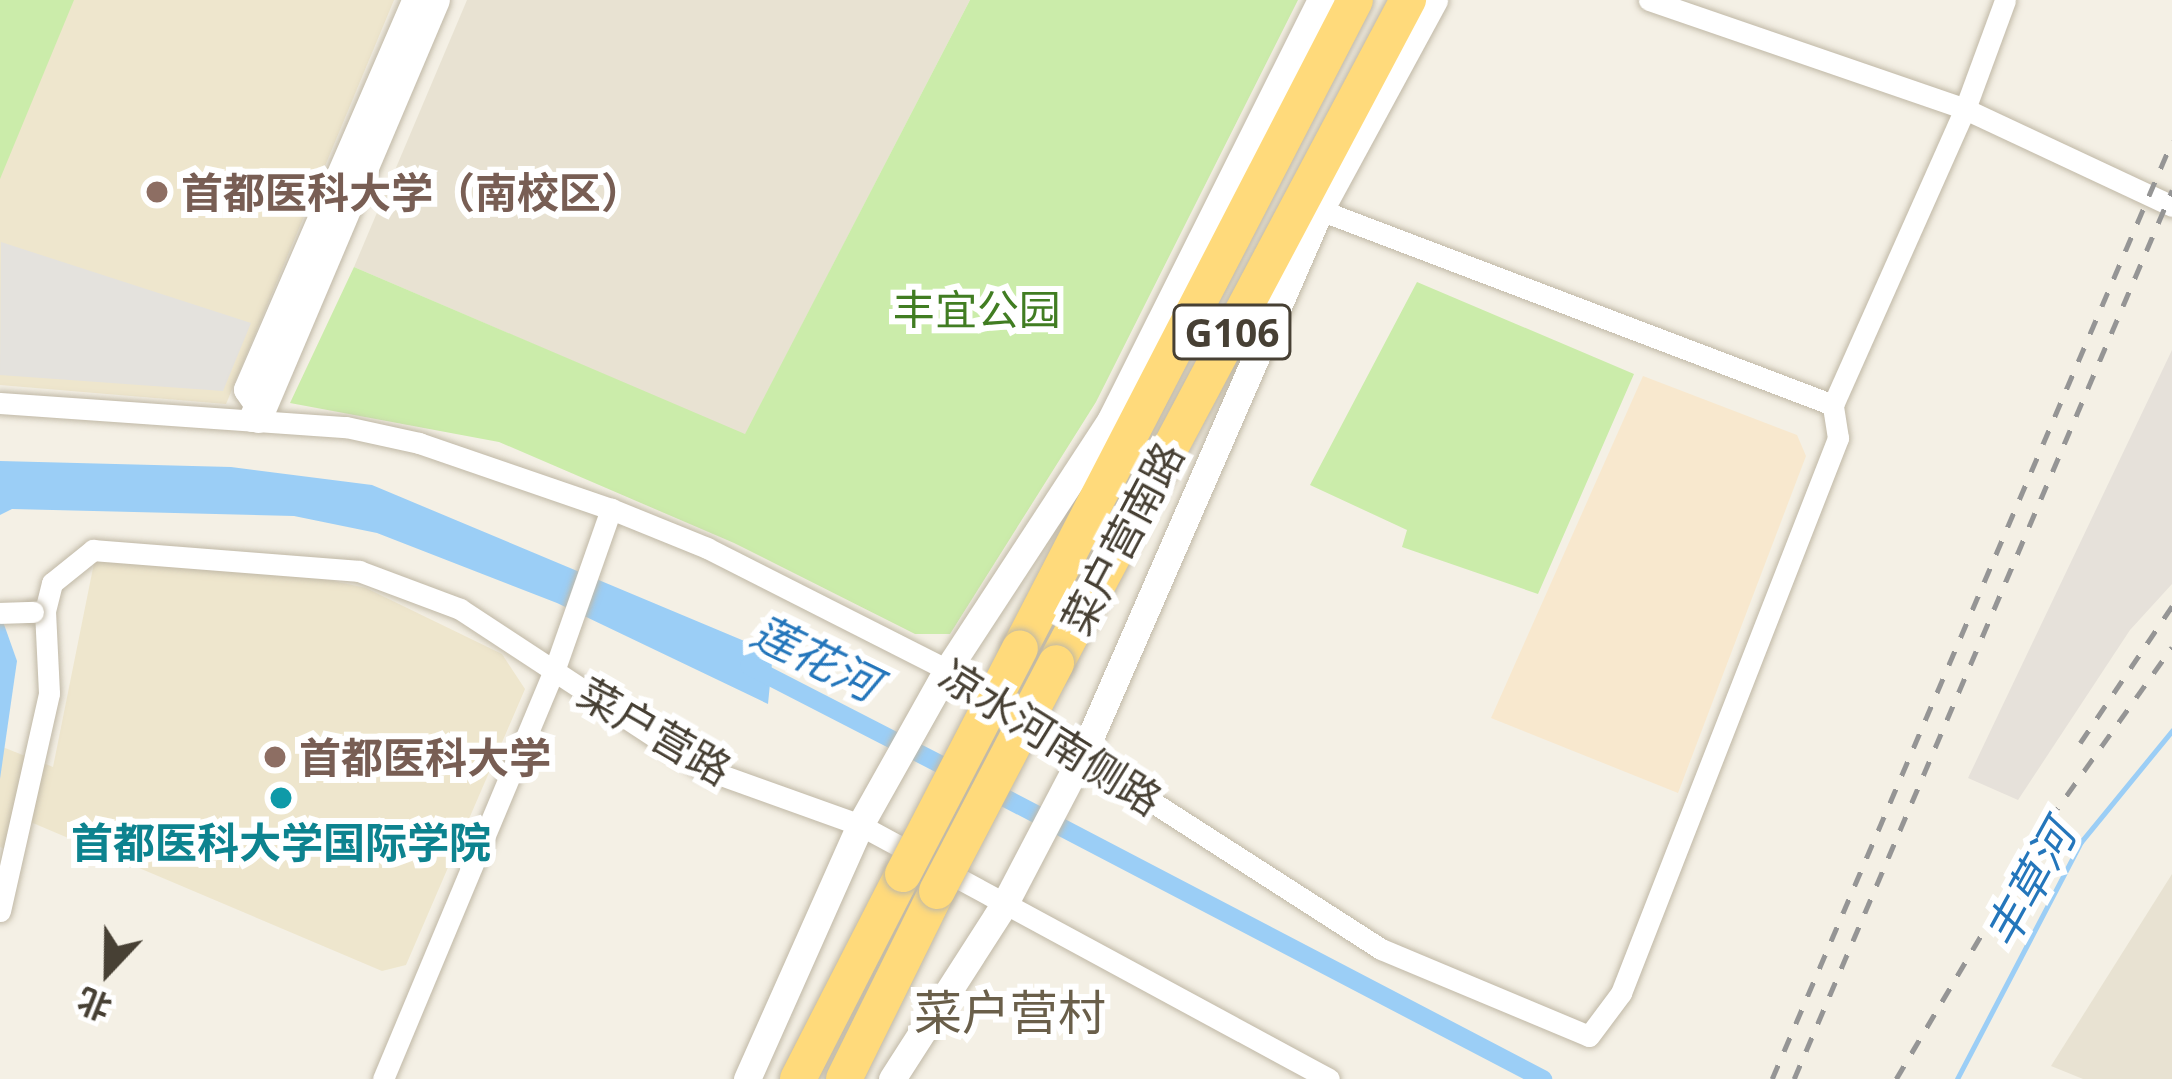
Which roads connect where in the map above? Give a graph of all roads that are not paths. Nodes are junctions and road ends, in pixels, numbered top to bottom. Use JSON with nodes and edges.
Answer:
{"nodes":[{"id":1,"x":415,"y":0,"type":"edge"},
{"id":2,"x":436,"y":0,"type":"edge"},
{"id":3,"x":1321,"y":0,"type":"edge"},
{"id":4,"x":1354,"y":0,"type":"edge"},
{"id":5,"x":1423,"y":0,"type":"edge"},
{"id":6,"x":1434,"y":0,"type":"edge"},
{"id":7,"x":1649,"y":0,"type":"edge"},
{"id":8,"x":2005,"y":0,"type":"edge"},
{"id":9,"x":1400,"y":15,"type":"edge"},
{"id":10,"x":1965,"y":110,"type":"junction"},
{"id":11,"x":2172,"y":206,"type":"edge"},
{"id":12,"x":1320,"y":210,"type":"junction"},
{"id":13,"x":0,"y":403,"type":"edge"},
{"id":14,"x":1833,"y":405,"type":"junction"},
{"id":15,"x":256,"y":414,"type":"junction"},
{"id":16,"x":611,"y":509,"type":"junction"},
{"id":17,"x":39,"y":611,"type":"junction"},
{"id":18,"x":0,"y":613,"type":"edge"},
{"id":19,"x":947,"y":670,"type":"junction"},
{"id":20,"x":554,"y":671,"type":"junction"},
{"id":21,"x":1083,"y":754,"type":"junction"},
{"id":22,"x":860,"y":825,"type":"junction"},
{"id":23,"x":1005,"y":903,"type":"junction"},
{"id":24,"x":0,"y":911,"type":"edge"},
{"id":25,"x":1318,"y":1076,"type":"edge"},
{"id":26,"x":383,"y":1079,"type":"edge"},
{"id":27,"x":747,"y":1079,"type":"edge"},
{"id":28,"x":798,"y":1079,"type":"edge"},
{"id":29,"x":844,"y":1079,"type":"edge"},
{"id":30,"x":892,"y":1079,"type":"edge"}],
"edges":[{"from":1,"to":15,"type":"street"},
{"from":2,"to":15,"type":"street"},
{"from":3,"to":19,"type":"street","name":"菜户营南路"},
{"from":4,"to":28,"type":"highway","name":"菜户营南路","number":"G106","bridge":true},
{"from":5,"to":9,"type":"highway","name":"菜户营南路"},
{"from":6,"to":12,"type":"street","name":"菜户营南路"},
{"from":7,"to":10,"type":"street"},
{"from":8,"to":10,"type":"street"},
{"from":9,"to":29,"type":"highway","name":"菜户营南路","number":"G106","bridge":true},
{"from":10,"to":11,"type":"street"},
{"from":10,"to":14,"type":"street"},
{"from":12,"to":14,"type":"street"},
{"from":12,"to":21,"type":"street","name":"菜户营南路"},
{"from":13,"to":15,"type":"street","name":"凉水河南侧路"},
{"from":14,"to":21,"type":"street","name":"凉水河南侧路"},
{"from":15,"to":16,"type":"street","name":"凉水河南侧路"},
{"from":16,"to":19,"type":"street","name":"凉水河南侧路"},
{"from":16,"to":20,"type":"street"},
{"from":17,"to":18,"type":"street","bridge":true},
{"from":17,"to":20,"type":"street","name":"菜户营路"},
{"from":17,"to":24,"type":"street"},
{"from":19,"to":21,"type":"street","name":"凉水河南侧路"},
{"from":19,"to":22,"type":"street","name":"菜户营南路"},
{"from":20,"to":22,"type":"street","name":"菜户营路"},
{"from":20,"to":26,"type":"street"},
{"from":21,"to":23,"type":"street","name":"菜户营南路"},
{"from":22,"to":23,"type":"street","name":"菜户营路"},
{"from":22,"to":27,"type":"street"},
{"from":23,"to":25,"type":"street","name":"菜户营路"},
{"from":23,"to":30,"type":"street"}]}
